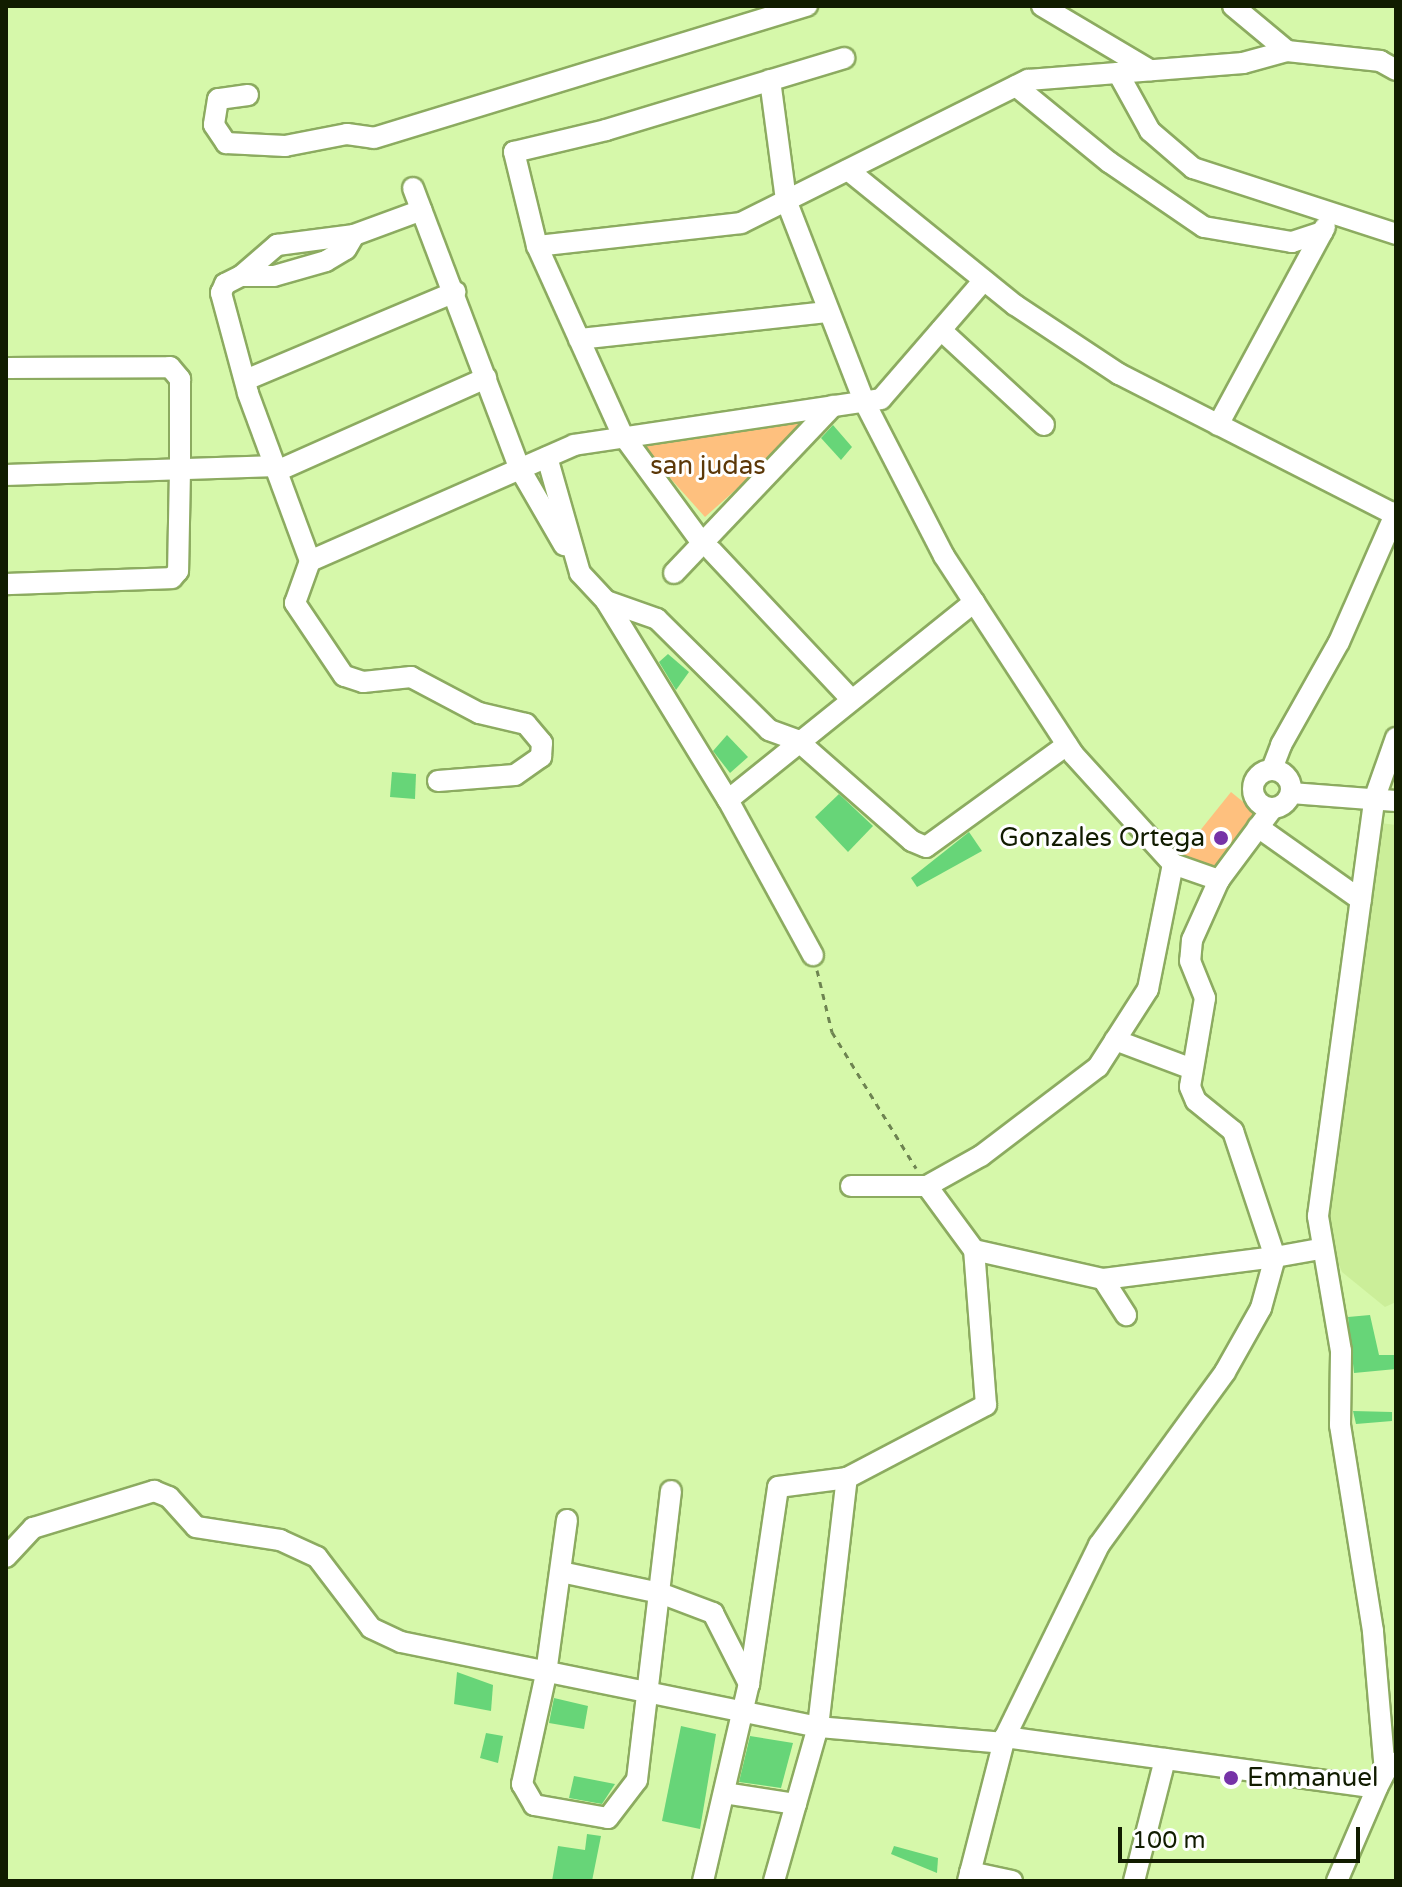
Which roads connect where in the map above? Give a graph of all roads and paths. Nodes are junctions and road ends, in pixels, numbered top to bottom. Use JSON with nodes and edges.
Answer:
{"nodes":[{"id":1,"x":807,"y":6,"type":"edge"},
{"id":2,"x":1042,"y":6,"type":"edge"},
{"id":3,"x":1233,"y":6,"type":"edge"},
{"id":4,"x":1287,"y":51,"type":"junction"},
{"id":5,"x":844,"y":58,"type":"dead end"},
{"id":6,"x":1150,"y":70,"type":"junction"},
{"id":7,"x":1396,"y":70,"type":"edge"},
{"id":8,"x":1115,"y":73,"type":"junction"},
{"id":9,"x":770,"y":80,"type":"junction"},
{"id":10,"x":1022,"y":83,"type":"junction"},
{"id":11,"x":248,"y":95,"type":"dead end"},
{"id":12,"x":848,"y":170,"type":"junction"},
{"id":13,"x":413,"y":188,"type":"dead end"},
{"id":14,"x":786,"y":200,"type":"junction"},
{"id":15,"x":422,"y":210,"type":"junction"},
{"id":16,"x":1326,"y":224,"type":"junction"},
{"id":17,"x":1396,"y":234,"type":"edge"},
{"id":18,"x":354,"y":235,"type":"junction"},
{"id":19,"x":537,"y":246,"type":"junction"},
{"id":20,"x":241,"y":276,"type":"junction"},
{"id":21,"x":984,"y":280,"type":"junction"},
{"id":22,"x":455,"y":292,"type":"junction"},
{"id":23,"x":829,"y":312,"type":"junction"},
{"id":24,"x":941,"y":330,"type":"junction"},
{"id":25,"x":579,"y":339,"type":"junction"},
{"id":26,"x":6,"y":368,"type":"edge"},
{"id":27,"x":486,"y":378,"type":"junction"},
{"id":28,"x":248,"y":379,"type":"junction"},
{"id":29,"x":864,"y":401,"type":"junction"},
{"id":30,"x":833,"y":406,"type":"junction"},
{"id":31,"x":1044,"y":425,"type":"dead end"},
{"id":32,"x":1218,"y":425,"type":"junction"},
{"id":33,"x":622,"y":434,"type":"junction"},
{"id":34,"x":547,"y":457,"type":"junction"},
{"id":35,"x":276,"y":468,"type":"junction"},
{"id":36,"x":185,"y":469,"type":"junction"},
{"id":37,"x":520,"y":469,"type":"junction"},
{"id":38,"x":6,"y":475,"type":"edge"},
{"id":39,"x":1396,"y":514,"type":"edge"},
{"id":40,"x":707,"y":547,"type":"junction"},
{"id":41,"x":310,"y":561,"type":"junction"},
{"id":42,"x":580,"y":573,"type":"junction"},
{"id":43,"x":674,"y":573,"type":"dead end"},
{"id":44,"x":6,"y":584,"type":"edge"},
{"id":45,"x":606,"y":601,"type":"junction"},
{"id":46,"x":974,"y":602,"type":"junction"},
{"id":47,"x":851,"y":699,"type":"junction"},
{"id":48,"x":1396,"y":738,"type":"edge"},
{"id":49,"x":797,"y":740,"type":"junction"},
{"id":50,"x":1067,"y":745,"type":"junction"},
{"id":51,"x":1272,"y":769,"type":"junction"},
{"id":52,"x":438,"y":781,"type":"dead end"},
{"id":53,"x":1291,"y":793,"type":"junction"},
{"id":54,"x":728,"y":800,"type":"junction"},
{"id":55,"x":1374,"y":800,"type":"junction"},
{"id":56,"x":1396,"y":801,"type":"edge"},
{"id":57,"x":1272,"y":809,"type":"junction"},
{"id":58,"x":1258,"y":827,"type":"junction"},
{"id":59,"x":1173,"y":864,"type":"junction"},
{"id":60,"x":1219,"y":880,"type":"junction"},
{"id":61,"x":1361,"y":900,"type":"junction"},
{"id":62,"x":813,"y":955,"type":"joint"},
{"id":63,"x":1115,"y":1040,"type":"junction"},
{"id":64,"x":1190,"y":1068,"type":"junction"},
{"id":65,"x":851,"y":1186,"type":"dead end"},
{"id":66,"x":927,"y":1186,"type":"junction"},
{"id":67,"x":1320,"y":1249,"type":"junction"},
{"id":68,"x":974,"y":1250,"type":"junction"},
{"id":69,"x":1275,"y":1257,"type":"junction"},
{"id":70,"x":1103,"y":1279,"type":"junction"},
{"id":71,"x":1126,"y":1315,"type":"dead end"},
{"id":72,"x":847,"y":1478,"type":"junction"},
{"id":73,"x":671,"y":1491,"type":"dead end"},
{"id":74,"x":567,"y":1520,"type":"dead end"},
{"id":75,"x":6,"y":1557,"type":"edge"},
{"id":76,"x":561,"y":1572,"type":"junction"},
{"id":77,"x":660,"y":1593,"type":"junction"},
{"id":78,"x":546,"y":1674,"type":"junction"},
{"id":79,"x":749,"y":1684,"type":"junction"},
{"id":80,"x":649,"y":1695,"type":"junction"},
{"id":81,"x":743,"y":1712,"type":"junction"},
{"id":82,"x":818,"y":1727,"type":"junction"},
{"id":83,"x":1004,"y":1740,"type":"junction"},
{"id":84,"x":1396,"y":1751,"type":"edge"},
{"id":85,"x":1165,"y":1759,"type":"junction"},
{"id":86,"x":1381,"y":1780,"type":"junction"},
{"id":87,"x":724,"y":1793,"type":"junction"},
{"id":88,"x":796,"y":1804,"type":"junction"},
{"id":89,"x":969,"y":1877,"type":"edge"},
{"id":90,"x":703,"y":1881,"type":"edge"},
{"id":91,"x":774,"y":1881,"type":"edge"},
{"id":92,"x":1012,"y":1881,"type":"edge"},
{"id":93,"x":1134,"y":1881,"type":"edge"},
{"id":94,"x":1337,"y":1881,"type":"edge"}],
"edges":[{"from":1,"to":11,"type":"street"},
{"from":2,"to":6,"type":"street"},
{"from":3,"to":4,"type":"street"},
{"from":4,"to":6,"type":"street"},
{"from":4,"to":7,"type":"street"},
{"from":5,"to":9,"type":"street"},
{"from":6,"to":8,"type":"street"},
{"from":8,"to":10,"type":"street"},
{"from":8,"to":16,"type":"street"},
{"from":9,"to":14,"type":"street"},
{"from":9,"to":19,"type":"street"},
{"from":10,"to":12,"type":"street"},
{"from":10,"to":16,"type":"street"},
{"from":12,"to":14,"type":"street"},
{"from":12,"to":21,"type":"street"},
{"from":13,"to":15,"type":"street"},
{"from":14,"to":19,"type":"street"},
{"from":14,"to":23,"type":"street"},
{"from":15,"to":18,"type":"street"},
{"from":15,"to":22,"type":"street"},
{"from":16,"to":17,"type":"street"},
{"from":16,"to":32,"type":"street"},
{"from":18,"to":20,"type":"street"},
{"from":18,"to":20,"type":"street"},
{"from":19,"to":25,"type":"street"},
{"from":20,"to":28,"type":"street"},
{"from":21,"to":24,"type":"street"},
{"from":21,"to":32,"type":"street"},
{"from":22,"to":27,"type":"street"},
{"from":22,"to":28,"type":"street"},
{"from":23,"to":25,"type":"street"},
{"from":23,"to":29,"type":"street"},
{"from":24,"to":29,"type":"street"},
{"from":24,"to":31,"type":"street"},
{"from":25,"to":33,"type":"street"},
{"from":26,"to":36,"type":"street"},
{"from":27,"to":35,"type":"street"},
{"from":27,"to":37,"type":"street"},
{"from":28,"to":35,"type":"street"},
{"from":29,"to":30,"type":"street"},
{"from":29,"to":46,"type":"street"},
{"from":30,"to":33,"type":"street"},
{"from":30,"to":40,"type":"street"},
{"from":32,"to":39,"type":"street"},
{"from":33,"to":34,"type":"street"},
{"from":33,"to":40,"type":"street"},
{"from":34,"to":37,"type":"street"},
{"from":34,"to":42,"type":"street"},
{"from":35,"to":36,"type":"street"},
{"from":35,"to":41,"type":"street"},
{"from":36,"to":38,"type":"street"},
{"from":36,"to":44,"type":"street"},
{"from":37,"to":41,"type":"street"},
{"from":37,"to":42,"type":"street"},
{"from":39,"to":51,"type":"street"},
{"from":40,"to":43,"type":"street"},
{"from":40,"to":47,"type":"street"},
{"from":41,"to":52,"type":"street"},
{"from":42,"to":45,"type":"street"},
{"from":45,"to":49,"type":"street"},
{"from":45,"to":54,"type":"street"},
{"from":46,"to":47,"type":"street"},
{"from":46,"to":50,"type":"street"},
{"from":47,"to":49,"type":"street"},
{"from":48,"to":55,"type":"street"},
{"from":49,"to":50,"type":"street"},
{"from":49,"to":54,"type":"street"},
{"from":50,"to":59,"type":"street"},
{"from":51,"to":53,"type":"street"},
{"from":51,"to":57,"type":"street"},
{"from":53,"to":55,"type":"street"},
{"from":53,"to":57,"type":"street"},
{"from":54,"to":62,"type":"street"},
{"from":55,"to":56,"type":"street"},
{"from":55,"to":61,"type":"street"},
{"from":57,"to":58,"type":"street"},
{"from":58,"to":60,"type":"street"},
{"from":58,"to":61,"type":"street"},
{"from":59,"to":60,"type":"street"},
{"from":59,"to":63,"type":"street"},
{"from":60,"to":64,"type":"street"},
{"from":61,"to":67,"type":"street"},
{"from":62,"to":66,"type":"path"},
{"from":63,"to":64,"type":"street"},
{"from":63,"to":66,"type":"street"},
{"from":64,"to":69,"type":"street"},
{"from":65,"to":66,"type":"street"},
{"from":66,"to":68,"type":"street"},
{"from":67,"to":69,"type":"street"},
{"from":67,"to":86,"type":"street"},
{"from":68,"to":70,"type":"street"},
{"from":68,"to":72,"type":"street"},
{"from":69,"to":70,"type":"street"},
{"from":69,"to":83,"type":"street"},
{"from":70,"to":71,"type":"street"},
{"from":72,"to":79,"type":"street"},
{"from":72,"to":82,"type":"street"},
{"from":73,"to":77,"type":"street"},
{"from":74,"to":76,"type":"street"},
{"from":75,"to":78,"type":"street"},
{"from":76,"to":77,"type":"street"},
{"from":76,"to":78,"type":"street"},
{"from":77,"to":79,"type":"street"},
{"from":77,"to":80,"type":"street"},
{"from":78,"to":80,"type":"street"},
{"from":78,"to":80,"type":"street"},
{"from":79,"to":81,"type":"street"},
{"from":80,"to":81,"type":"street"},
{"from":81,"to":82,"type":"street"},
{"from":81,"to":87,"type":"street"},
{"from":82,"to":83,"type":"street"},
{"from":82,"to":88,"type":"street"},
{"from":83,"to":85,"type":"street"},
{"from":83,"to":89,"type":"street"},
{"from":84,"to":86,"type":"street"},
{"from":85,"to":86,"type":"street"},
{"from":85,"to":93,"type":"street"},
{"from":86,"to":94,"type":"street"},
{"from":87,"to":88,"type":"street"},
{"from":87,"to":90,"type":"street"},
{"from":88,"to":91,"type":"street"},
{"from":89,"to":92,"type":"street"}]}
